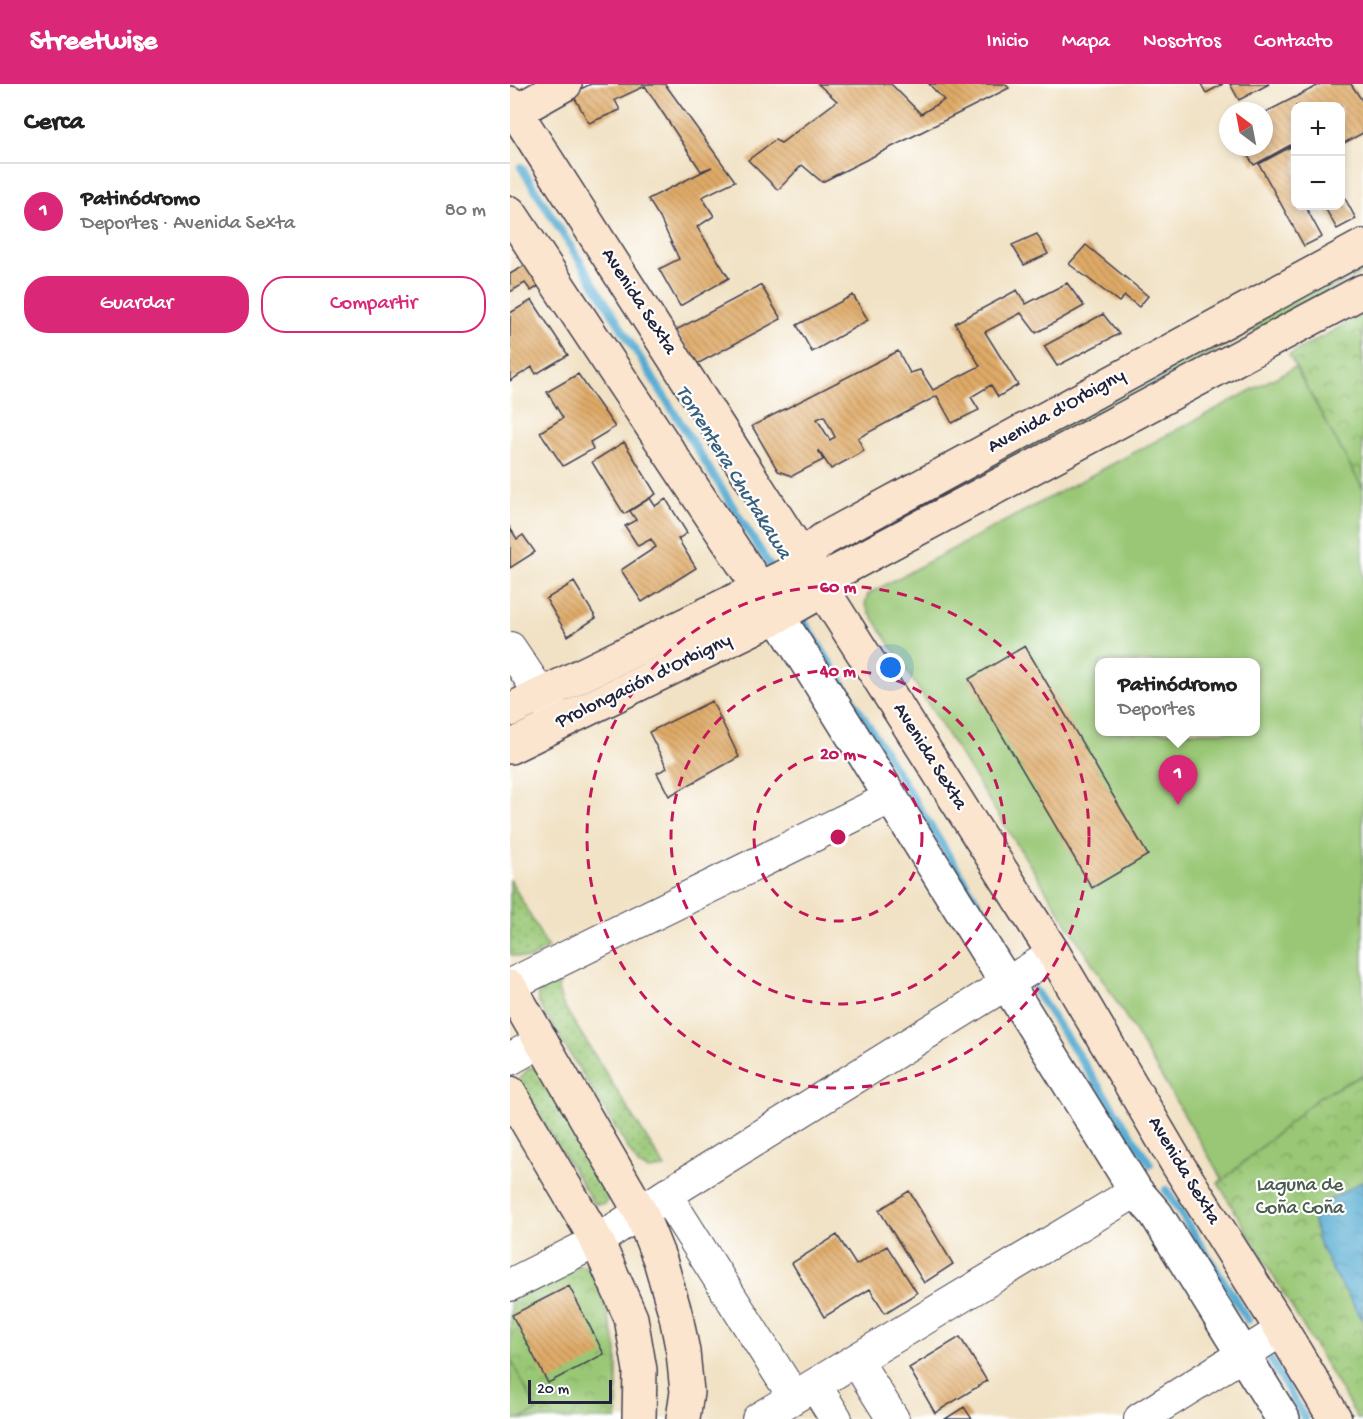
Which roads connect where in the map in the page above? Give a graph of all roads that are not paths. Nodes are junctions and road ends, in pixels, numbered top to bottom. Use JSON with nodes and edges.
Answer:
{"nodes":[{"id":1,"x":565,"y":84,"type":"edge"},
{"id":2,"x":512,"y":110,"type":"edge"},
{"id":3,"x":510,"y":213,"type":"edge"},
{"id":4,"x":1363,"y":246,"type":"edge"},
{"id":5,"x":1363,"y":291,"type":"edge"},
{"id":6,"x":787,"y":590,"type":"junction"},
{"id":7,"x":510,"y":648,"type":"edge"},
{"id":8,"x":541,"y":695,"type":"junction"},
{"id":9,"x":510,"y":710,"type":"edge"},
{"id":10,"x":560,"y":724,"type":"junction"},
{"id":11,"x":510,"y":747,"type":"edge"},
{"id":12,"x":890,"y":798,"type":"junction"},
{"id":13,"x":1027,"y":971,"type":"junction"},
{"id":14,"x":510,"y":986,"type":"edge"},
{"id":15,"x":542,"y":1041,"type":"junction"},
{"id":16,"x":510,"y":1059,"type":"edge"},
{"id":17,"x":510,"y":1093,"type":"edge"},
{"id":18,"x":1136,"y":1191,"type":"junction"},
{"id":19,"x":653,"y":1204,"type":"junction"},
{"id":20,"x":597,"y":1241,"type":"junction"},
{"id":21,"x":510,"y":1286,"type":"edge"},
{"id":22,"x":1262,"y":1343,"type":"junction"},
{"id":23,"x":856,"y":1360,"type":"junction"},
{"id":24,"x":804,"y":1391,"type":"junction"},
{"id":25,"x":639,"y":1419,"type":"edge"},
{"id":26,"x":683,"y":1419,"type":"edge"},
{"id":27,"x":758,"y":1419,"type":"edge"},
{"id":28,"x":836,"y":1419,"type":"edge"},
{"id":29,"x":893,"y":1419,"type":"edge"},
{"id":30,"x":1140,"y":1419,"type":"edge"},
{"id":31,"x":1283,"y":1419,"type":"edge"},
{"id":32,"x":1335,"y":1419,"type":"edge"}],
"edges":[{"from":1,"to":2,"type":"main road"},
{"from":2,"to":6,"type":"main road","name":"Avenida Sexta"},
{"from":3,"to":6,"type":"main road","name":"Avenida Sexta"},
{"from":4,"to":6,"type":"main road","name":"Avenida d'Orbigny"},
{"from":5,"to":6,"type":"main road","name":"Avenida d'Orbigny"},
{"from":6,"to":8,"type":"main road","name":"Prolongación d'Orbigny"},
{"from":6,"to":10,"type":"main road","name":"Prolongación d'Orbigny"},
{"from":6,"to":12,"type":"street","name":"Avenida Sexta"},
{"from":6,"to":13,"type":"main road","name":"Avenida Sexta"},
{"from":7,"to":8,"type":"street"},
{"from":8,"to":9,"type":"main road","name":"Prolongación d'Orbigny"},
{"from":8,"to":10,"type":"street"},
{"from":10,"to":11,"type":"main road","name":"Prolongación d'Orbigny"},
{"from":12,"to":13,"type":"street","name":"Avenida Sexta"},
{"from":12,"to":14,"type":"street"},
{"from":13,"to":18,"type":"street","name":"Avenida Sexta"},
{"from":13,"to":19,"type":"street"},
{"from":13,"to":22,"type":"main road","name":"Avenida Sexta"},
{"from":14,"to":15,"type":"main road"},
{"from":15,"to":16,"type":"street"},
{"from":15,"to":19,"type":"main road"},
{"from":17,"to":20,"type":"main road"},
{"from":18,"to":22,"type":"street","name":"Avenida Sexta"},
{"from":18,"to":23,"type":"street"},
{"from":19,"to":20,"type":"street"},
{"from":19,"to":24,"type":"street"},
{"from":19,"to":26,"type":"main road"},
{"from":20,"to":21,"type":"street"},
{"from":20,"to":25,"type":"main road"},
{"from":22,"to":30,"type":"street"},
{"from":22,"to":31,"type":"street","name":"Avenida Sexta"},
{"from":22,"to":32,"type":"main road","name":"Avenida Sexta"},
{"from":23,"to":24,"type":"street"},
{"from":23,"to":29,"type":"street"},
{"from":24,"to":27,"type":"street"},
{"from":24,"to":28,"type":"street"}]}
